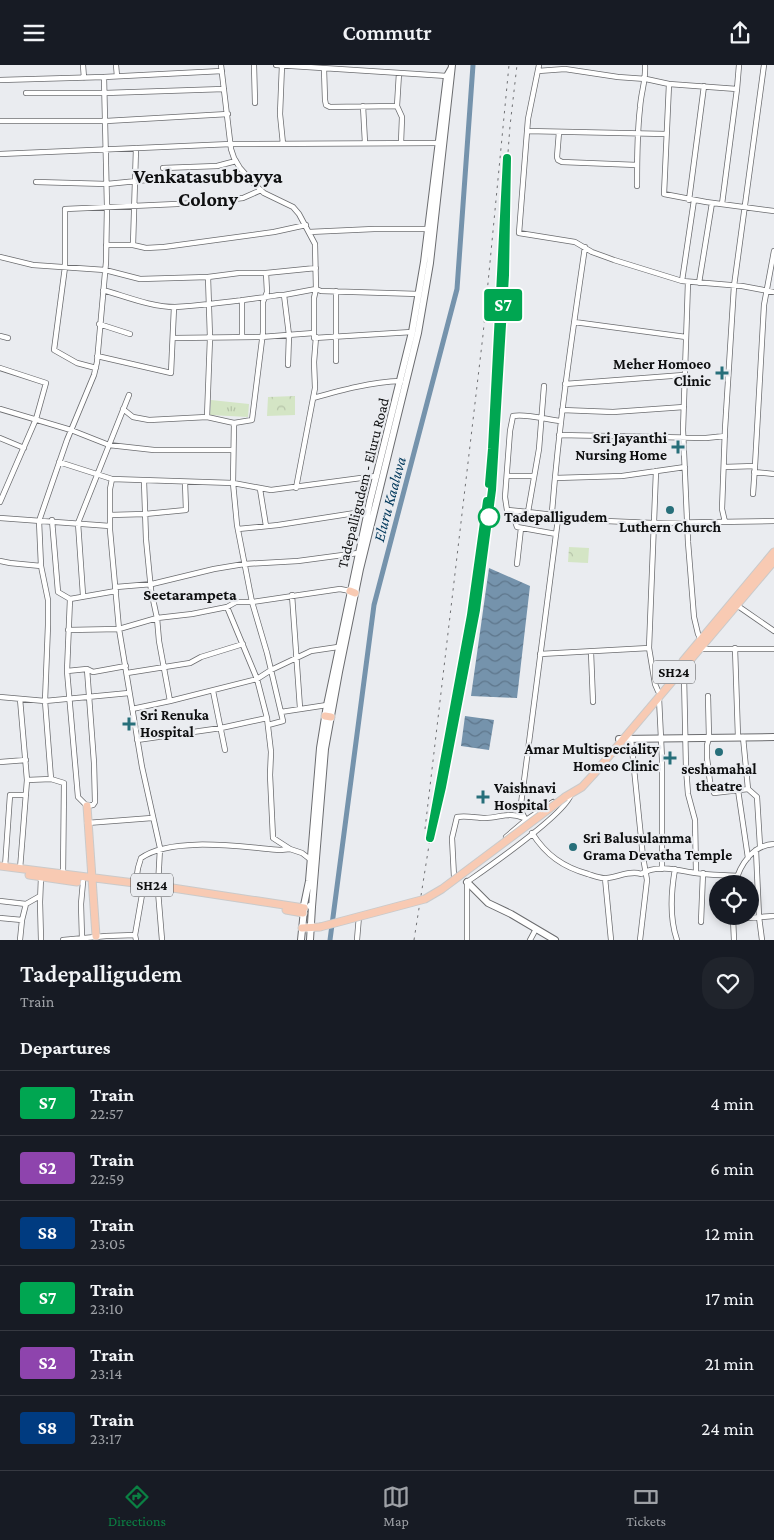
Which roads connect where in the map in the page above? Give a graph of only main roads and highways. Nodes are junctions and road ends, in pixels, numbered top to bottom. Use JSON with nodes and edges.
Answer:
{"nodes":[{"id":1,"x":452,"y":67,"type":"edge"},
{"id":2,"x":774,"y":552,"type":"edge"},
{"id":3,"x":774,"y":561,"type":"edge"},
{"id":4,"x":352,"y":592,"type":"junction"},
{"id":5,"x":734,"y":603,"type":"junction"},
{"id":6,"x":658,"y":695,"type":"junction"},
{"id":7,"x":328,"y":716,"type":"junction"},
{"id":8,"x":774,"y":737,"type":"edge"},
{"id":9,"x":624,"y":739,"type":"junction"},
{"id":10,"x":87,"y":806,"type":"road end"},
{"id":11,"x":2,"y":868,"type":"edge"},
{"id":12,"x":75,"y":879,"type":"junction"},
{"id":13,"x":92,"y":881,"type":"junction"},
{"id":14,"x":467,"y":882,"type":"road end"},
{"id":15,"x":312,"y":907,"type":"junction"},
{"id":16,"x":304,"y":909,"type":"junction"},
{"id":17,"x":302,"y":928,"type":"junction"},
{"id":18,"x":311,"y":929,"type":"junction"},
{"id":19,"x":96,"y":937,"type":"road end"},
{"id":20,"x":548,"y":938,"type":"edge"},
{"id":21,"x":302,"y":940,"type":"edge"},
{"id":22,"x":310,"y":940,"type":"edge"},
{"id":23,"x":555,"y":940,"type":"edge"}],
"edges":[{"from":1,"to":4,"type":"main road","name":"Tadepalligudem - Eluru Road"},
{"from":1,"to":4,"type":"main road","name":"Tadepalligudem - Eluru Road"},
{"from":2,"to":5,"type":"main road","number":"SH24"},
{"from":3,"to":5,"type":"main road","number":"SH24"},
{"from":4,"to":7,"type":"main road","name":"Tadepalligudem - Eluru Road"},
{"from":4,"to":7,"type":"main road","name":"Tadepalligudem - Eluru Road"},
{"from":5,"to":6,"type":"main road","number":"SH24"},
{"from":5,"to":6,"type":"main road","number":"SH24"},
{"from":6,"to":9,"type":"main road","number":"SH24"},
{"from":7,"to":15,"type":"main road","name":"Tadepalligudem - Eluru Road"},
{"from":7,"to":16,"type":"main road","name":"Tadepalligudem - Eluru Road"},
{"from":8,"to":9,"type":"main road"},
{"from":9,"to":18,"type":"main road","number":"SH24","bridge":true},
{"from":10,"to":13,"type":"main road"},
{"from":11,"to":12,"type":"main road","number":"SH24"},
{"from":11,"to":12,"type":"main road","number":"SH24"},
{"from":12,"to":13,"type":"main road","number":"SH24"},
{"from":12,"to":13,"type":"main road","number":"SH24"},
{"from":13,"to":16,"type":"main road","number":"SH24"},
{"from":13,"to":19,"type":"main road"},
{"from":14,"to":20,"type":"main road"},
{"from":15,"to":16,"type":"main road"},
{"from":15,"to":18,"type":"main road","name":"Tadepalligudem - Eluru Road"},
{"from":16,"to":17,"type":"main road","name":"Tadepalligudem - Eluru Road"},
{"from":17,"to":18,"type":"main road","number":"SH24"},
{"from":17,"to":21,"type":"main road","name":"Tadepalligudem - Eluru Road"},
{"from":18,"to":22,"type":"main road","name":"Tadepalligudem - Eluru Road"},
{"from":20,"to":23,"type":"main road"}]}
